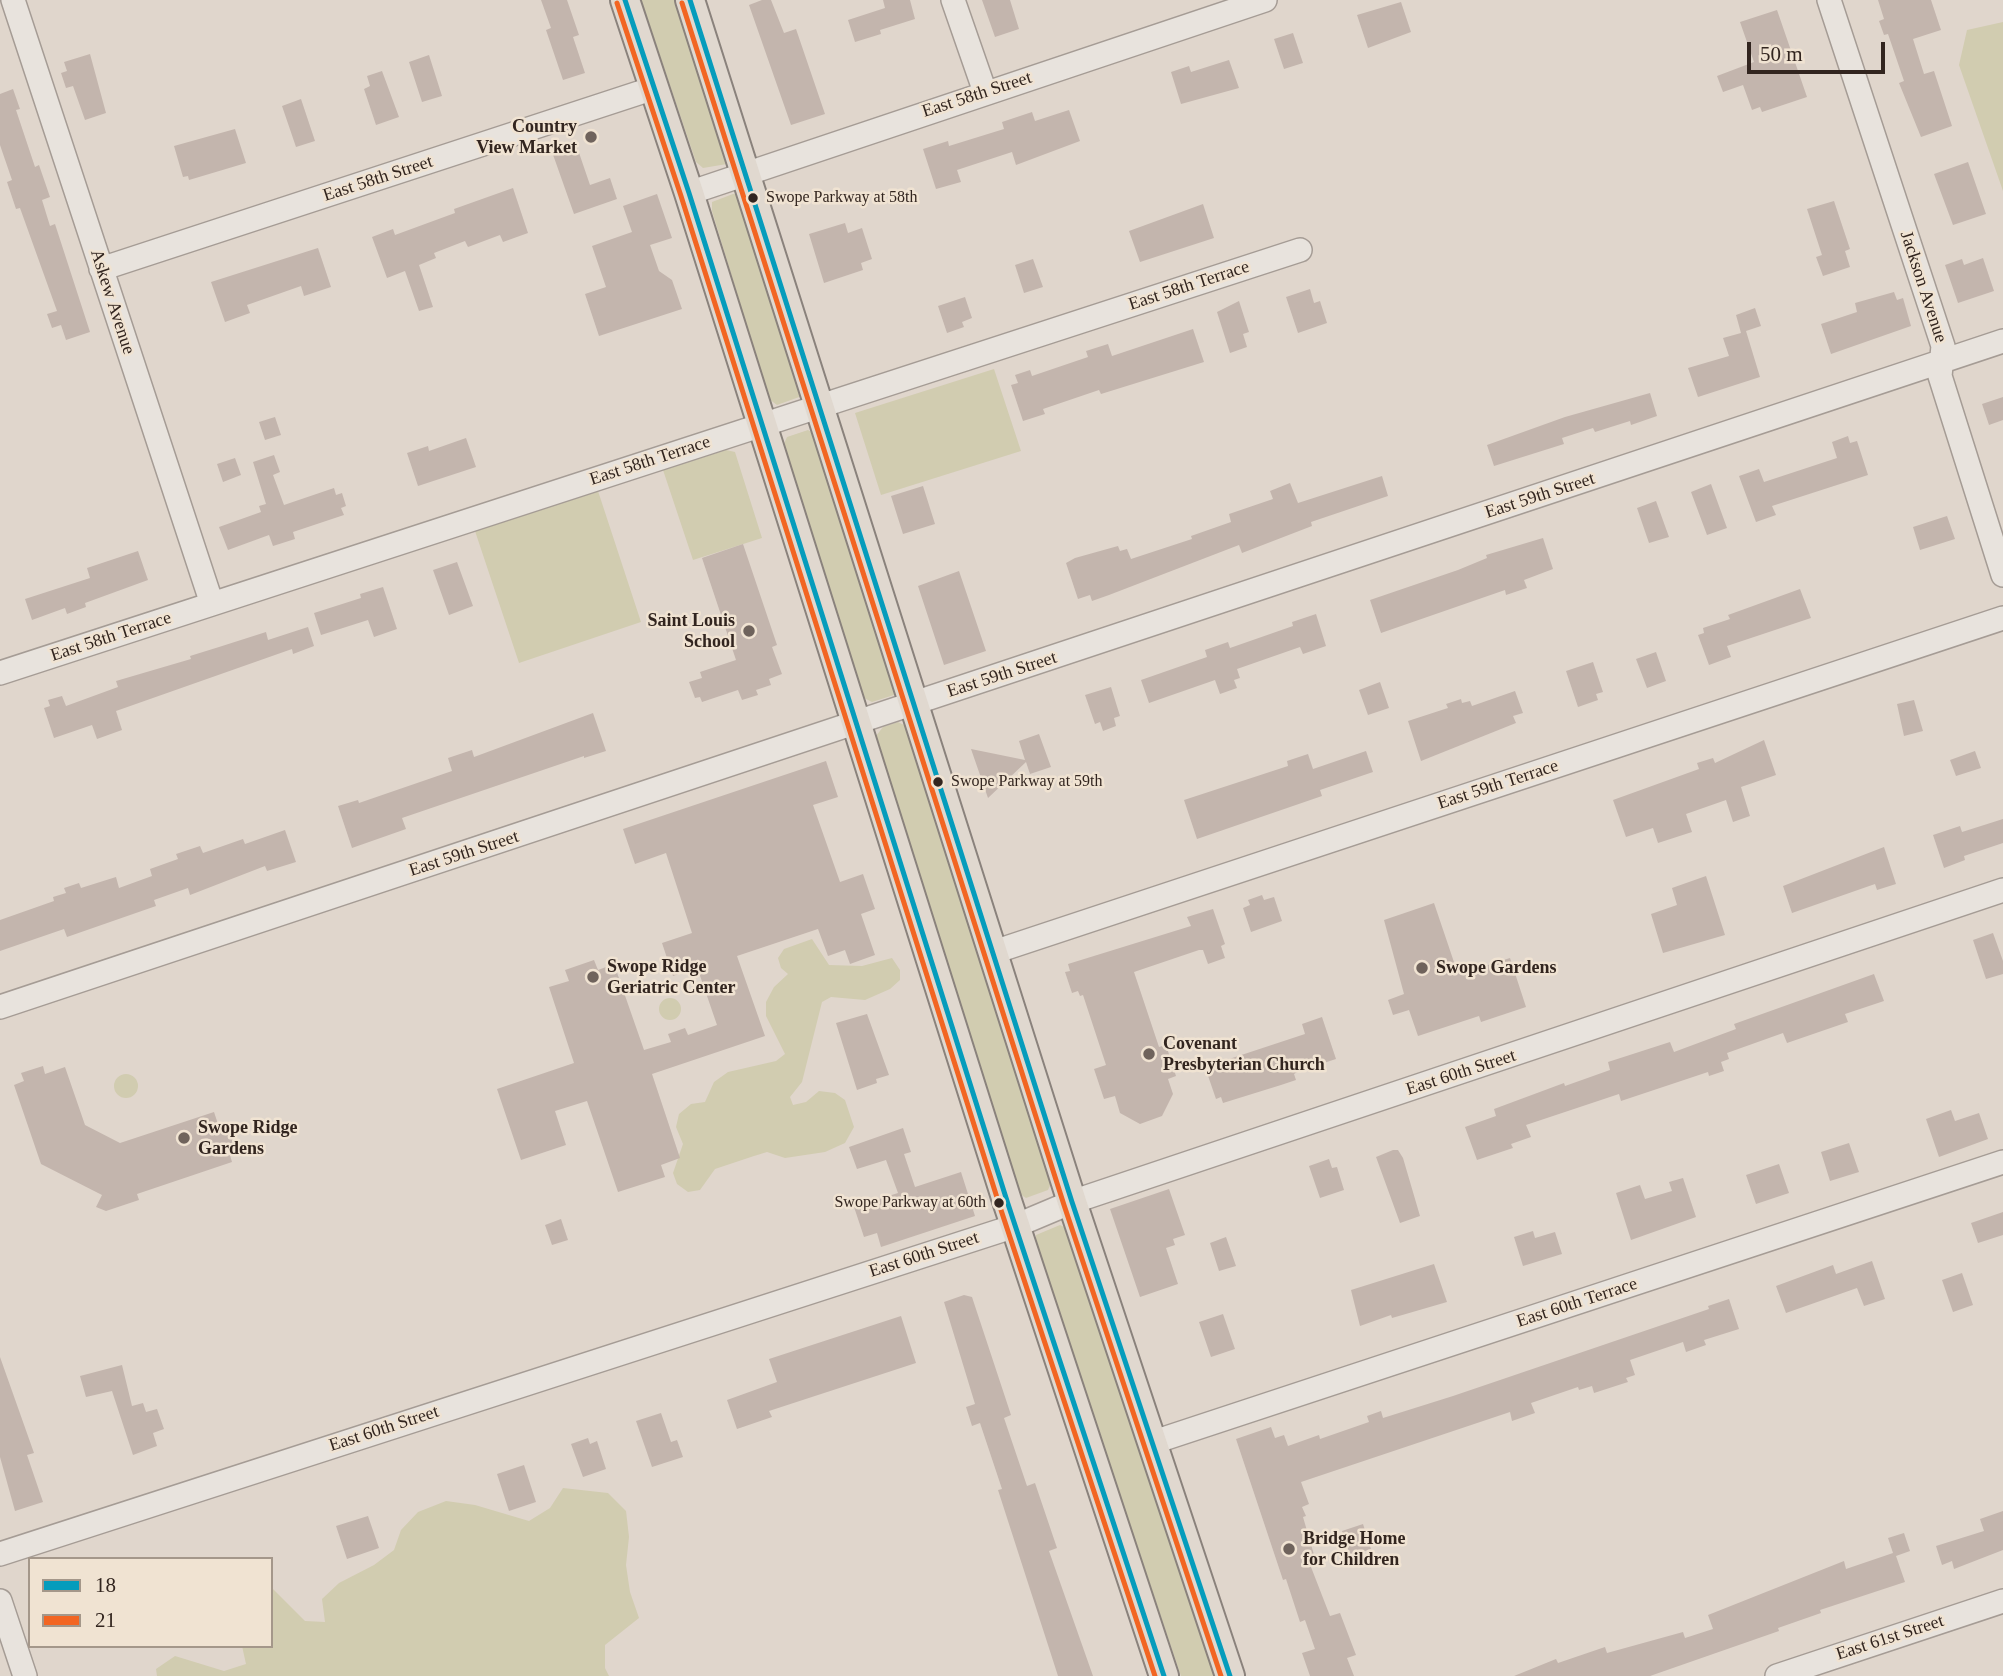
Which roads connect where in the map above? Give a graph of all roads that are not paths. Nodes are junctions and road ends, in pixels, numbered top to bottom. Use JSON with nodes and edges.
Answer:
{"nodes":[{"id":1,"x":13,"y":0,"type":"edge"},
{"id":2,"x":625,"y":0,"type":"edge"},
{"id":3,"x":690,"y":0,"type":"edge"},
{"id":4,"x":953,"y":0,"type":"edge"},
{"id":5,"x":1829,"y":0,"type":"edge"},
{"id":6,"x":1255,"y":2,"type":"edge"},
{"id":7,"x":654,"y":88,"type":"junction"},
{"id":8,"x":985,"y":92,"type":"junction"},
{"id":9,"x":747,"y":173,"type":"junction"},
{"id":10,"x":689,"y":193,"type":"junction"},
{"id":11,"x":1300,"y":250,"type":"dead end"},
{"id":12,"x":101,"y":269,"type":"junction"},
{"id":13,"x":2003,"y":341,"type":"edge"},
{"id":14,"x":1943,"y":362,"type":"junction"},
{"id":15,"x":820,"y":406,"type":"junction"},
{"id":16,"x":761,"y":424,"type":"junction"},
{"id":17,"x":2003,"y":575,"type":"edge"},
{"id":18,"x":212,"y":604,"type":"junction"},
{"id":19,"x":2003,"y":618,"type":"edge"},
{"id":20,"x":0,"y":673,"type":"edge"},
{"id":21,"x":915,"y":704,"type":"junction"},
{"id":22,"x":857,"y":724,"type":"junction"},
{"id":23,"x":2003,"y":890,"type":"edge"},
{"id":24,"x":994,"y":952,"type":"junction"},
{"id":25,"x":0,"y":1007,"type":"edge"},
{"id":26,"x":2003,"y":1162,"type":"edge"},
{"id":27,"x":1072,"y":1202,"type":"junction"},
{"id":28,"x":1015,"y":1226,"type":"junction"},
{"id":29,"x":1151,"y":1443,"type":"junction"},
{"id":30,"x":0,"y":1554,"type":"edge"},
{"id":31,"x":0,"y":1601,"type":"edge"},
{"id":32,"x":2003,"y":1601,"type":"edge"},
{"id":33,"x":25,"y":1676,"type":"edge"},
{"id":34,"x":1164,"y":1676,"type":"edge"},
{"id":35,"x":1230,"y":1676,"type":"edge"},
{"id":36,"x":1777,"y":1676,"type":"edge"}],
"edges":[{"from":1,"to":12,"type":"street","name":"Askew Avenue"},
{"from":2,"to":7,"type":"main road"},
{"from":3,"to":9,"type":"main road"},
{"from":4,"to":8,"type":"street"},
{"from":5,"to":14,"type":"street","name":"Jackson Avenue"},
{"from":6,"to":8,"type":"street","name":"East 58th Street"},
{"from":7,"to":10,"type":"main road"},
{"from":7,"to":12,"type":"street","name":"East 58th Street"},
{"from":8,"to":9,"type":"street","name":"East 58th Street"},
{"from":9,"to":10,"type":"street","name":"East 58th Street"},
{"from":9,"to":15,"type":"main road"},
{"from":10,"to":16,"type":"main road"},
{"from":11,"to":15,"type":"street","name":"East 58th Terrace"},
{"from":12,"to":18,"type":"street","name":"Askew Avenue"},
{"from":13,"to":14,"type":"street","name":"East 59th Street"},
{"from":14,"to":17,"type":"street","name":"Jackson Avenue"},
{"from":14,"to":21,"type":"street","name":"East 59th Street"},
{"from":15,"to":16,"type":"street","name":"East 58th Terrace"},
{"from":15,"to":21,"type":"main road"},
{"from":16,"to":18,"type":"street","name":"East 58th Terrace"},
{"from":16,"to":22,"type":"main road"},
{"from":18,"to":20,"type":"street","name":"East 58th Terrace"},
{"from":19,"to":24,"type":"street","name":"East 59th Terrace"},
{"from":21,"to":22,"type":"street","name":"East 59th Street"},
{"from":21,"to":24,"type":"main road"},
{"from":22,"to":25,"type":"street","name":"East 59th Street"},
{"from":22,"to":28,"type":"main road"},
{"from":23,"to":27,"type":"street","name":"East 60th Street"},
{"from":24,"to":27,"type":"main road"},
{"from":26,"to":29,"type":"street","name":"East 60th Terrace"},
{"from":27,"to":28,"type":"street","name":"East 60th Street"},
{"from":27,"to":29,"type":"main road"},
{"from":28,"to":30,"type":"street","name":"East 60th Street"},
{"from":28,"to":34,"type":"main road"},
{"from":29,"to":35,"type":"main road"},
{"from":31,"to":33,"type":"street"},
{"from":32,"to":36,"type":"street","name":"East 61st Street"}]}
